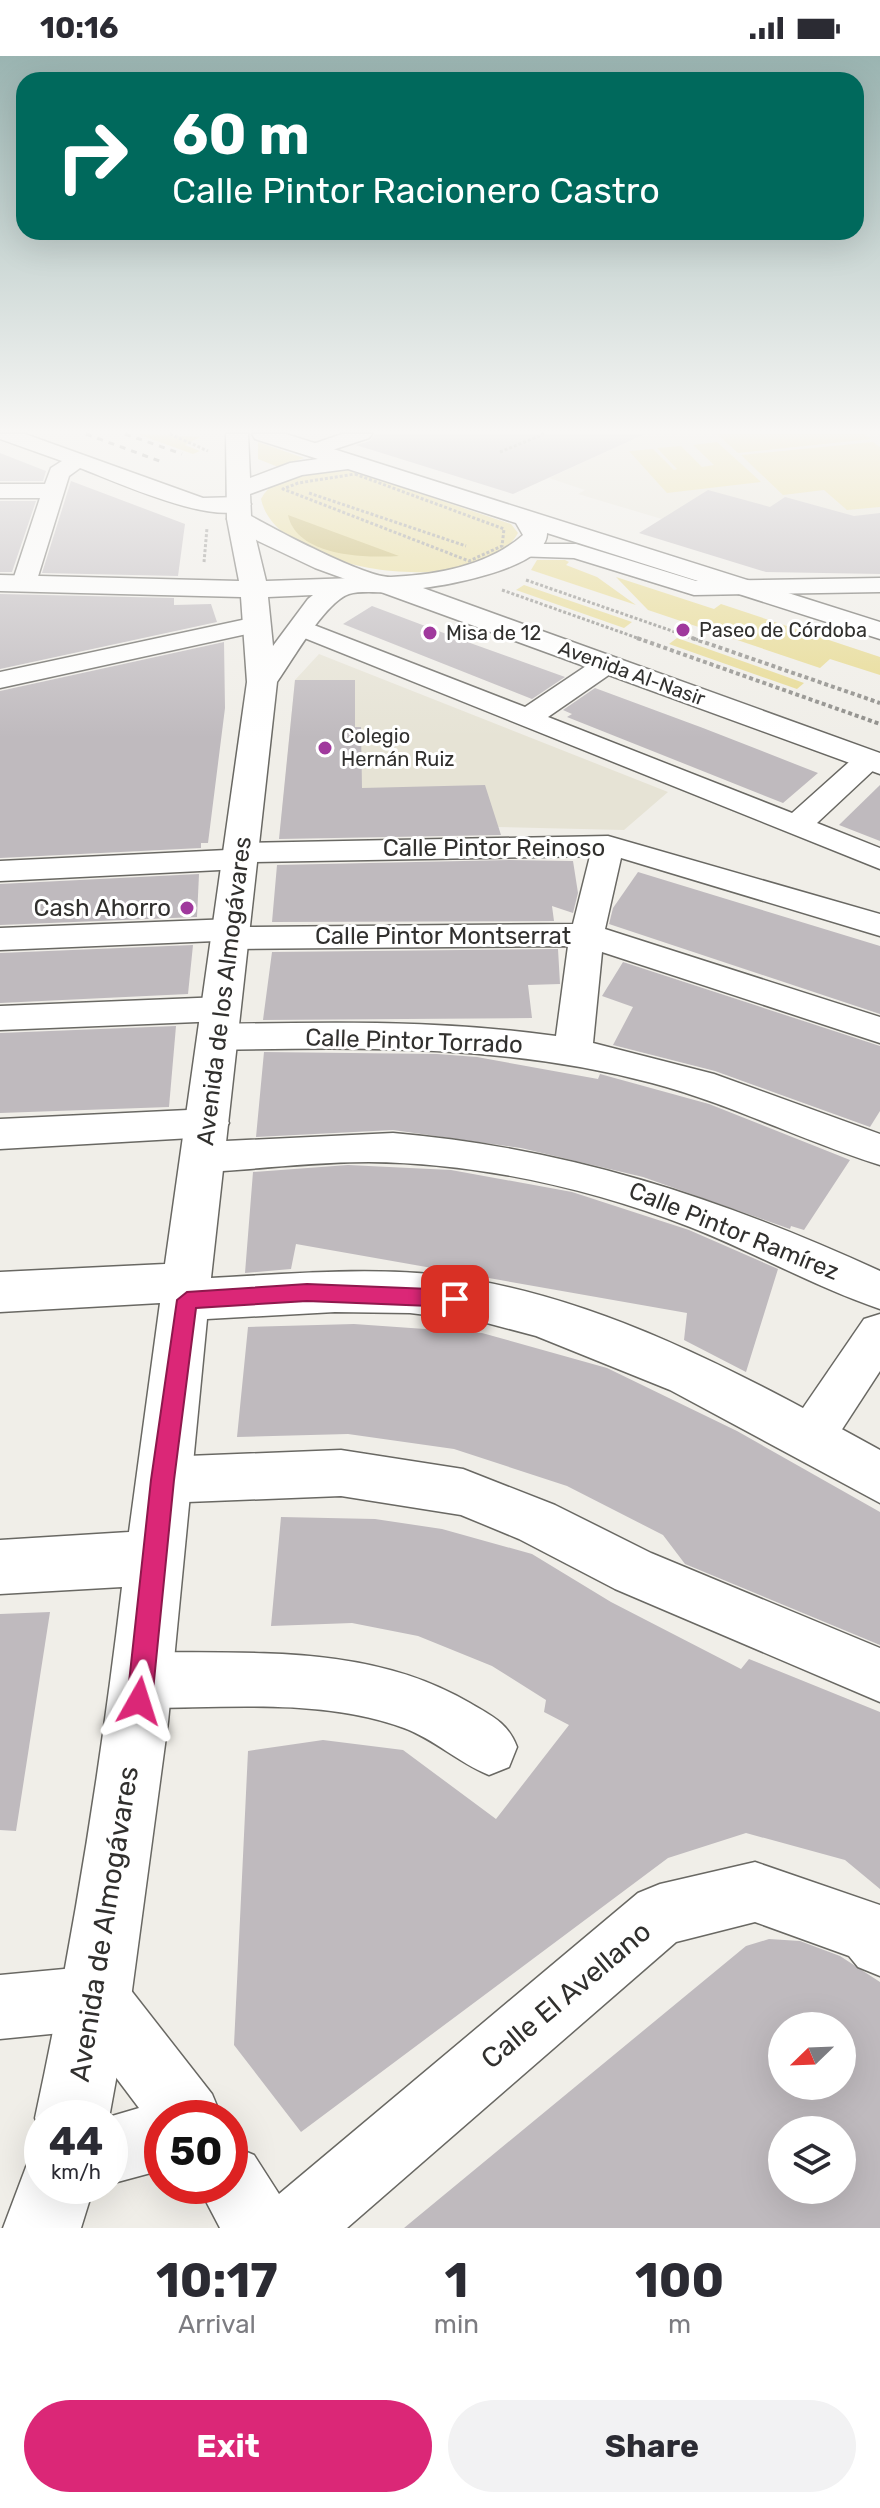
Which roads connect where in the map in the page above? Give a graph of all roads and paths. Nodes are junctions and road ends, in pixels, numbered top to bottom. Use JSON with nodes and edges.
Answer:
{"nodes":[{"id":1,"x":33,"y":535,"type":"edge"},
{"id":2,"x":224,"y":535,"type":"edge"},
{"id":3,"x":246,"y":535,"type":"edge"},
{"id":4,"x":281,"y":535,"type":"edge"},
{"id":5,"x":403,"y":535,"type":"edge"},
{"id":6,"x":435,"y":535,"type":"edge"},
{"id":7,"x":536,"y":535,"type":"edge"},
{"id":8,"x":576,"y":535,"type":"edge"},
{"id":9,"x":522,"y":551,"type":"junction"},
{"id":10,"x":492,"y":555,"type":"dead end"},
{"id":11,"x":469,"y":561,"type":"dead end"},
{"id":12,"x":525,"y":580,"type":"dead end"},
{"id":13,"x":12,"y":583,"type":"edge"},
{"id":14,"x":137,"y":585,"type":"junction"},
{"id":15,"x":384,"y":585,"type":"junction"},
{"id":16,"x":880,"y":585,"type":"edge"},
{"id":17,"x":491,"y":586,"type":"dead end"},
{"id":18,"x":837,"y":586,"type":"junction"},
{"id":19,"x":742,"y":587,"type":"junction"},
{"id":20,"x":254,"y":589,"type":"junction"},
{"id":21,"x":338,"y":589,"type":"junction"},
{"id":22,"x":815,"y":611,"type":"junction"},
{"id":23,"x":256,"y":625,"type":"junction"},
{"id":24,"x":301,"y":628,"type":"junction"},
{"id":25,"x":880,"y":631,"type":"edge"},
{"id":26,"x":607,"y":664,"type":"junction"},
{"id":27,"x":0,"y":680,"type":"edge"},
{"id":28,"x":262,"y":682,"type":"junction"},
{"id":29,"x":880,"y":703,"type":"edge"},
{"id":30,"x":528,"y":718,"type":"junction"},
{"id":31,"x":880,"y":724,"type":"edge"},
{"id":32,"x":874,"y":762,"type":"edge"},
{"id":33,"x":797,"y":825,"type":"junction"},
{"id":34,"x":608,"y":846,"type":"junction"},
{"id":35,"x":241,"y":856,"type":"junction"},
{"id":36,"x":880,"y":859,"type":"edge"},
{"id":37,"x":0,"y":871,"type":"edge"},
{"id":38,"x":880,"y":925,"type":"edge"},
{"id":39,"x":231,"y":934,"type":"junction"},
{"id":40,"x":587,"y":935,"type":"junction"},
{"id":41,"x":0,"y":939,"type":"edge"},
{"id":42,"x":0,"y":1018,"type":"edge"},
{"id":43,"x":220,"y":1023,"type":"junction"},
{"id":44,"x":880,"y":1030,"type":"edge"},
{"id":45,"x":573,"y":1052,"type":"junction"},
{"id":46,"x":0,"y":1134,"type":"edge"},
{"id":47,"x":207,"y":1140,"type":"junction"},
{"id":48,"x":880,"y":1150,"type":"edge"},
{"id":49,"x":188,"y":1291,"type":"junction"},
{"id":50,"x":880,"y":1291,"type":"edge"},
{"id":51,"x":0,"y":1292,"type":"edge"},
{"id":52,"x":880,"y":1333,"type":"edge"},
{"id":53,"x":809,"y":1439,"type":"junction"},
{"id":54,"x":880,"y":1478,"type":"edge"},
{"id":55,"x":162,"y":1480,"type":"junction"},
{"id":56,"x":153,"y":1558,"type":"junction"},
{"id":57,"x":0,"y":1567,"type":"edge"},
{"id":58,"x":880,"y":1675,"type":"edge"},
{"id":59,"x":142,"y":1680,"type":"junction"},
{"id":60,"x":489,"y":1747,"type":"dead end"},
{"id":61,"x":880,"y":1945,"type":"edge"},
{"id":62,"x":96,"y":1998,"type":"junction"},
{"id":63,"x":0,"y":2007,"type":"edge"},
{"id":64,"x":76,"y":2100,"type":"edge"},
{"id":65,"x":174,"y":2100,"type":"edge"},
{"id":66,"x":50,"y":2204,"type":"edge"},
{"id":67,"x":245,"y":2204,"type":"edge"},
{"id":68,"x":42,"y":2228,"type":"edge"},
{"id":69,"x":259,"y":2228,"type":"edge"},
{"id":70,"x":293,"y":2228,"type":"edge"}],
"edges":[{"from":1,"to":13,"type":"street"},
{"from":2,"to":14,"type":"main road"},
{"from":3,"to":20,"type":"main road","name":"Avenida de los Almogávares"},
{"from":4,"to":15,"type":"main road","name":"Avenida Al-Nasir"},
{"from":5,"to":11,"type":"path"},
{"from":6,"to":10,"type":"path"},
{"from":7,"to":9,"type":"main road"},
{"from":8,"to":19,"type":"main road"},
{"from":9,"to":15,"type":"main road"},
{"from":9,"to":19,"type":"street"},
{"from":12,"to":29,"type":"path"},
{"from":13,"to":14,"type":"main road"},
{"from":14,"to":20,"type":"main road"},
{"from":15,"to":21,"type":"main road"},
{"from":15,"to":26,"type":"main road","name":"Avenida Al-Nasir"},
{"from":16,"to":18,"type":"street"},
{"from":17,"to":31,"type":"path"},
{"from":18,"to":19,"type":"street"},
{"from":18,"to":22,"type":"street"},
{"from":19,"to":22,"type":"main road"},
{"from":20,"to":21,"type":"main road"},
{"from":20,"to":23,"type":"main road","name":"Avenida de los Almogávares"},
{"from":21,"to":24,"type":"main road","name":"Avenida de los Almogávares"},
{"from":22,"to":25,"type":"main road"},
{"from":23,"to":27,"type":"street"},
{"from":23,"to":28,"type":"main road","name":"Avenida de los Almogávares"},
{"from":24,"to":28,"type":"main road","name":"Avenida de los Almogávares"},
{"from":24,"to":30,"type":"street"},
{"from":26,"to":30,"type":"street"},
{"from":26,"to":32,"type":"main road","name":"Avenida Al-Nasir"},
{"from":28,"to":35,"type":"main road","name":"Avenida de los Almogávares"},
{"from":30,"to":33,"type":"street"},
{"from":32,"to":33,"type":"street"},
{"from":33,"to":36,"type":"street"},
{"from":34,"to":35,"type":"street","name":"Calle Pintor Reinoso"},
{"from":34,"to":38,"type":"street","name":"Calle Pintor Reinoso"},
{"from":34,"to":40,"type":"street"},
{"from":35,"to":37,"type":"street","name":"Calle Pintor Reinoso"},
{"from":35,"to":39,"type":"main road","name":"Avenida de los Almogávares"},
{"from":39,"to":40,"type":"street","name":"Calle Pintor Montserrat"},
{"from":39,"to":41,"type":"street","name":"Calle Pintor Montserrat"},
{"from":39,"to":43,"type":"main road","name":"Avenida de los Almogávares"},
{"from":40,"to":44,"type":"street","name":"Calle Pintor Montserrat"},
{"from":40,"to":45,"type":"street"},
{"from":42,"to":43,"type":"street","name":"Calle Pintor Torrado"},
{"from":43,"to":45,"type":"street","name":"Calle Pintor Torrado"},
{"from":43,"to":47,"type":"main road","name":"Avenida de los Almogávares"},
{"from":45,"to":48,"type":"street","name":"Calle Pintor Torrado"},
{"from":46,"to":47,"type":"street","name":"Calle Pintor Ramírez"},
{"from":47,"to":49,"type":"main road","name":"Avenida de los Almogávares"},
{"from":47,"to":50,"type":"street","name":"Calle Pintor Ramírez"},
{"from":49,"to":51,"type":"main road"},
{"from":49,"to":53,"type":"main road"},
{"from":49,"to":55,"type":"main road","name":"Avenida de Almogávares"},
{"from":52,"to":53,"type":"street"},
{"from":53,"to":54,"type":"main road"},
{"from":55,"to":56,"type":"main road","name":"Avenida de Almogávares"},
{"from":55,"to":58,"type":"street"},
{"from":56,"to":57,"type":"main road"},
{"from":56,"to":59,"type":"main road","name":"Avenida de Almogávares"},
{"from":59,"to":60,"type":"street"},
{"from":59,"to":62,"type":"main road","name":"Avenida de Almogávares"},
{"from":61,"to":70,"type":"street","name":"Calle El Avellano"},
{"from":62,"to":63,"type":"street"},
{"from":62,"to":64,"type":"main road","name":"Avenida de Almogávares"},
{"from":62,"to":65,"type":"street"},
{"from":66,"to":68,"type":"main road"},
{"from":67,"to":69,"type":"street"}]}
